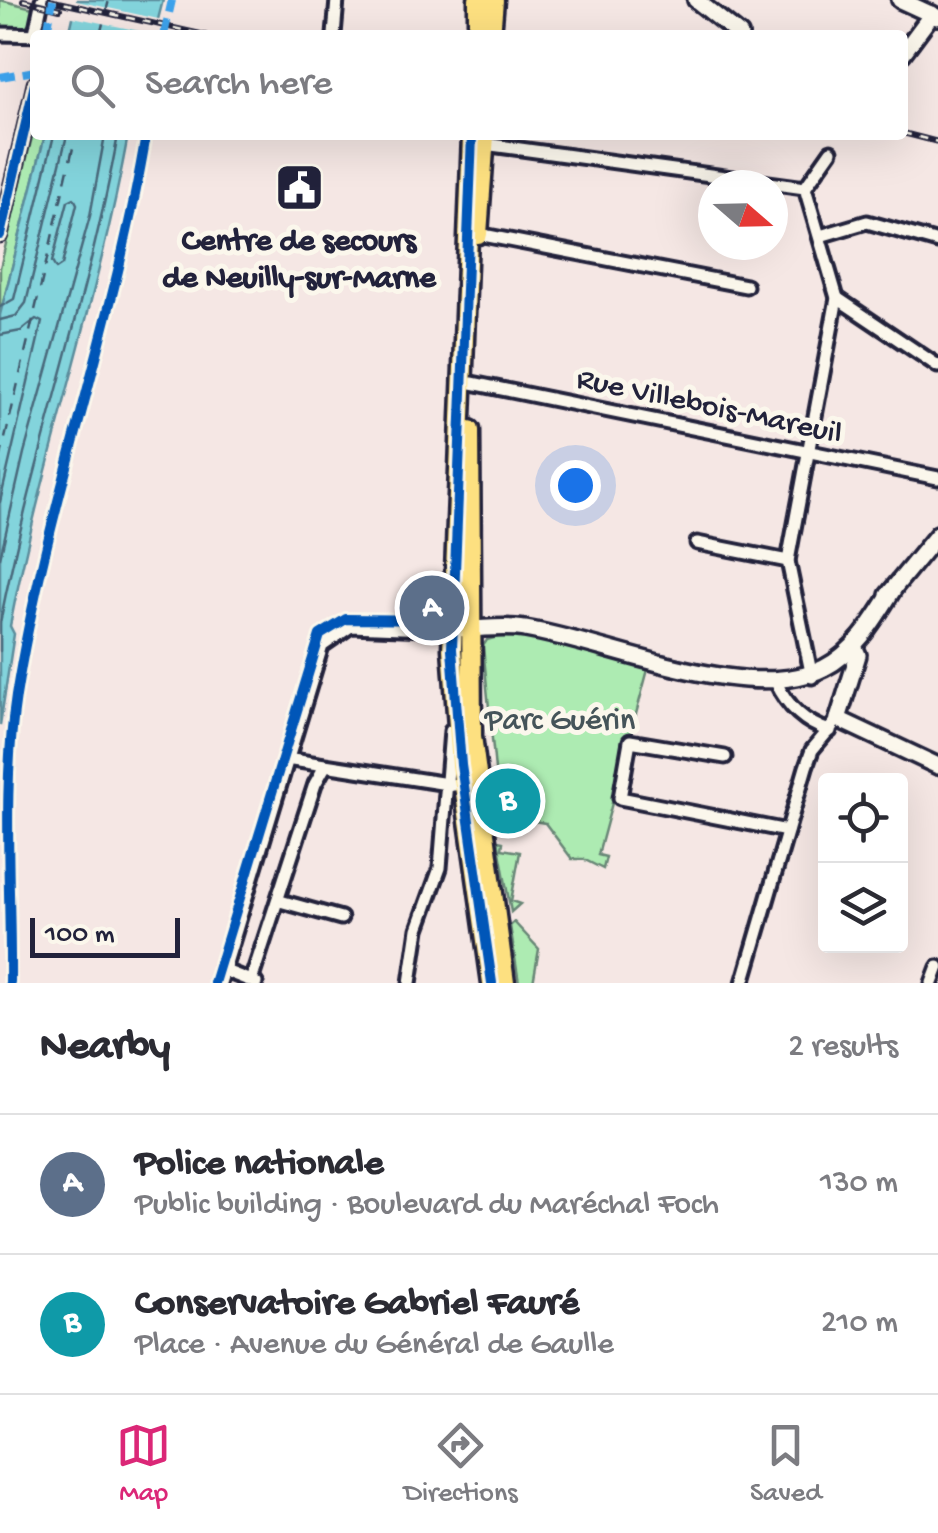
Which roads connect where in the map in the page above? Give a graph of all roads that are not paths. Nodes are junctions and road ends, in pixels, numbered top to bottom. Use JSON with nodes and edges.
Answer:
{"nodes":[{"id":1,"x":42,"y":0,"type":"edge"},
{"id":2,"x":337,"y":0,"type":"edge"},
{"id":3,"x":696,"y":0,"type":"edge"},
{"id":4,"x":900,"y":0,"type":"edge"},
{"id":5,"x":921,"y":0,"type":"edge"},
{"id":6,"x":489,"y":2,"type":"edge"},
{"id":7,"x":936,"y":13,"type":"edge"},
{"id":8,"x":43,"y":30,"type":"edge"},
{"id":9,"x":334,"y":30,"type":"edge"},
{"id":10,"x":480,"y":30,"type":"edge"},
{"id":11,"x":491,"y":30,"type":"edge"},
{"id":12,"x":734,"y":30,"type":"edge"},
{"id":13,"x":0,"y":34,"type":"edge"},
{"id":14,"x":30,"y":34,"type":"edge"},
{"id":15,"x":908,"y":47,"type":"edge"},
{"id":16,"x":30,"y":105,"type":"edge"},
{"id":17,"x":480,"y":140,"type":"edge"},
{"id":18,"x":480,"y":140,"type":"edge"},
{"id":19,"x":493,"y":140,"type":"edge"},
{"id":20,"x":831,"y":152,"type":"dead end"},
{"id":21,"x":806,"y":188,"type":"junction"},
{"id":22,"x":0,"y":234,"type":"edge"},
{"id":23,"x":478,"y":234,"type":"junction"},
{"id":24,"x":820,"y":236,"type":"junction"},
{"id":25,"x":938,"y":242,"type":"edge"},
{"id":26,"x":746,"y":286,"type":"dead end"},
{"id":27,"x":837,"y":298,"type":"junction"},
{"id":28,"x":938,"y":366,"type":"edge"},
{"id":29,"x":472,"y":383,"type":"junction"},
{"id":30,"x":808,"y":452,"type":"junction"},
{"id":31,"x":938,"y":478,"type":"edge"},
{"id":32,"x":938,"y":534,"type":"edge"},
{"id":33,"x":697,"y":543,"type":"dead end"},
{"id":34,"x":788,"y":561,"type":"junction"},
{"id":35,"x":464,"y":629,"type":"junction"},
{"id":36,"x":851,"y":642,"type":"junction"},
{"id":37,"x":835,"y":656,"type":"junction"},
{"id":38,"x":811,"y":672,"type":"junction"},
{"id":39,"x":776,"y":682,"type":"junction"},
{"id":40,"x":834,"y":725,"type":"junction"},
{"id":41,"x":726,"y":757,"type":"dead end"},
{"id":42,"x":286,"y":759,"type":"junction"},
{"id":43,"x":938,"y":766,"type":"edge"},
{"id":44,"x":324,"y":768,"type":"junction"},
{"id":45,"x":464,"y":786,"type":"junction"},
{"id":46,"x":787,"y":831,"type":"junction"},
{"id":47,"x":280,"y":902,"type":"junction"},
{"id":48,"x":341,"y":918,"type":"dead end"},
{"id":49,"x":938,"y":968,"type":"edge"},
{"id":50,"x":221,"y":977,"type":"edge"},
{"id":51,"x":253,"y":982,"type":"edge"},
{"id":52,"x":410,"y":983,"type":"edge"},
{"id":53,"x":492,"y":983,"type":"edge"},
{"id":54,"x":505,"y":983,"type":"edge"},
{"id":55,"x":743,"y":983,"type":"edge"},
{"id":56,"x":932,"y":983,"type":"edge"}],
"edges":[{"from":1,"to":8,"type":"street"},
{"from":2,"to":9,"type":"street"},
{"from":3,"to":12,"type":"main road"},
{"from":4,"to":7,"type":"main road"},
{"from":5,"to":7,"type":"main road"},
{"from":6,"to":10,"type":"main road"},
{"from":6,"to":11,"type":"main road"},
{"from":7,"to":15,"type":"main road"},
{"from":13,"to":14,"type":"street"},
{"from":16,"to":22,"type":"street"},
{"from":17,"to":23,"type":"main road"},
{"from":18,"to":35,"type":"main road"},
{"from":19,"to":21,"type":"street"},
{"from":20,"to":21,"type":"street"},
{"from":21,"to":24,"type":"street"},
{"from":23,"to":26,"type":"street"},
{"from":23,"to":29,"type":"main road"},
{"from":24,"to":25,"type":"street"},
{"from":24,"to":27,"type":"street"},
{"from":27,"to":28,"type":"street"},
{"from":27,"to":30,"type":"street"},
{"from":29,"to":30,"type":"street","name":"Rue Villebois-Mareuil"},
{"from":29,"to":35,"type":"main road"},
{"from":30,"to":31,"type":"street","name":"Rue Villebois-Mareuil"},
{"from":30,"to":34,"type":"street"},
{"from":32,"to":36,"type":"main road"},
{"from":33,"to":34,"type":"street"},
{"from":34,"to":38,"type":"street"},
{"from":35,"to":39,"type":"main road"},
{"from":35,"to":42,"type":"street"},
{"from":35,"to":45,"type":"main road"},
{"from":35,"to":45,"type":"main road"},
{"from":36,"to":37,"type":"main road"},
{"from":36,"to":40,"type":"main road"},
{"from":37,"to":38,"type":"main road"},
{"from":37,"to":40,"type":"main road"},
{"from":38,"to":39,"type":"main road"},
{"from":39,"to":40,"type":"street"},
{"from":40,"to":43,"type":"main road"},
{"from":40,"to":46,"type":"street"},
{"from":41,"to":46,"type":"street"},
{"from":42,"to":44,"type":"street"},
{"from":42,"to":50,"type":"street"},
{"from":44,"to":45,"type":"street"},
{"from":44,"to":47,"type":"street"},
{"from":45,"to":52,"type":"street"},
{"from":45,"to":53,"type":"main road"},
{"from":45,"to":54,"type":"main road"},
{"from":46,"to":55,"type":"street"},
{"from":47,"to":48,"type":"street"},
{"from":47,"to":51,"type":"street"},
{"from":49,"to":56,"type":"street"},
{"from":50,"to":51,"type":"street"}]}
